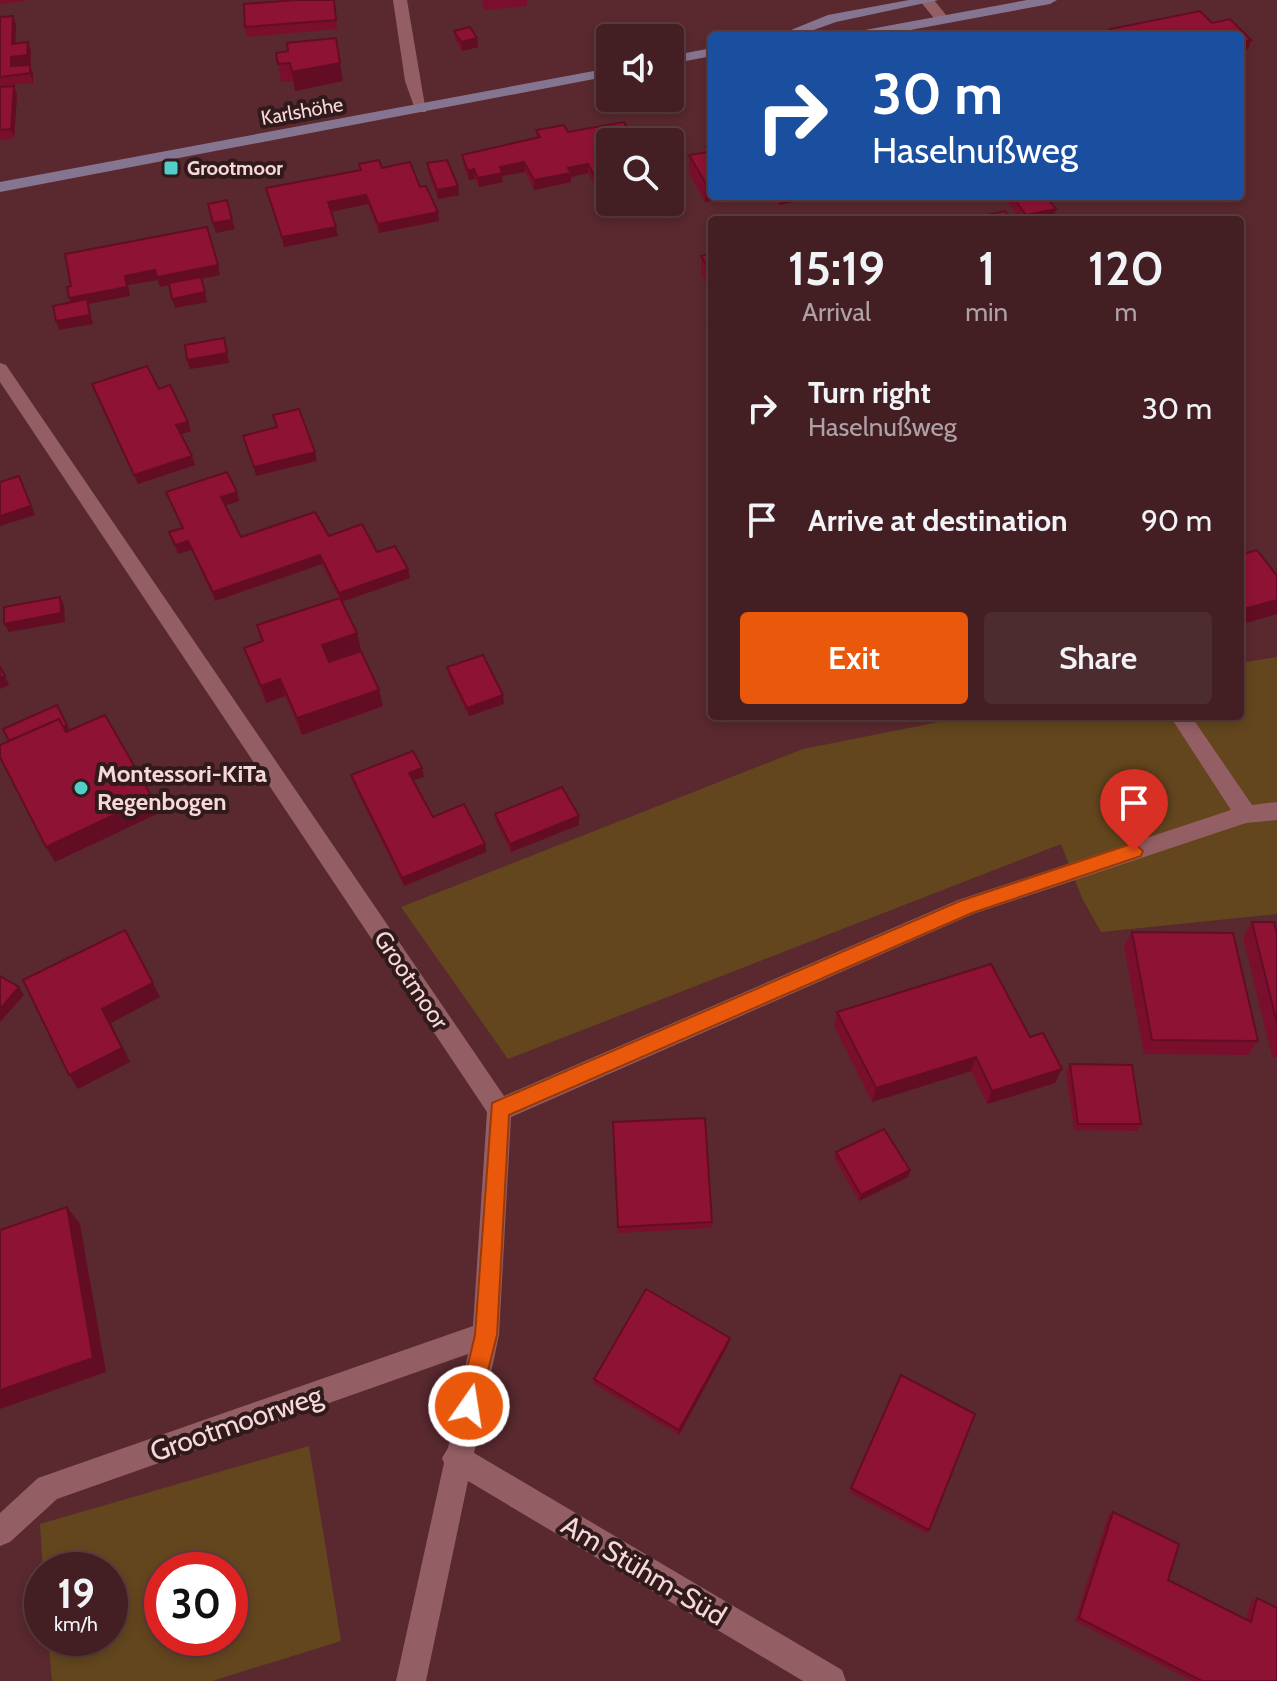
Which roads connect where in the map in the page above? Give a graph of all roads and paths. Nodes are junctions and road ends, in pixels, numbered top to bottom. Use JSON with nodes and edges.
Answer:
{"nodes":[{"id":1,"x":400,"y":0,"type":"edge"},
{"id":2,"x":929,"y":0,"type":"edge"},
{"id":3,"x":1050,"y":0,"type":"edge"},
{"id":4,"x":943,"y":20,"type":"junction"},
{"id":5,"x":794,"y":32,"type":"edge"},
{"id":6,"x":876,"y":32,"type":"edge"},
{"id":7,"x":708,"y":53,"type":"edge"},
{"id":8,"x":684,"y":57,"type":"edge"},
{"id":9,"x":596,"y":75,"type":"edge"},
{"id":10,"x":421,"y":109,"type":"junction"},
{"id":11,"x":0,"y":187,"type":"edge"},
{"id":12,"x":0,"y":369,"type":"edge"},
{"id":13,"x":1183,"y":720,"type":"edge"},
{"id":14,"x":1277,"y":811,"type":"edge"},
{"id":15,"x":1246,"y":814,"type":"junction"},
{"id":16,"x":499,"y":1110,"type":"junction"},
{"id":17,"x":486,"y":1335,"type":"junction"},
{"id":18,"x":456,"y":1458,"type":"junction"},
{"id":19,"x":0,"y":1532,"type":"edge"},
{"id":20,"x":411,"y":1681,"type":"edge"},
{"id":21,"x":831,"y":1681,"type":"edge"}],
"edges":[{"from":1,"to":10,"type":"street"},
{"from":2,"to":4,"type":"street"},
{"from":2,"to":5,"type":"main road"},
{"from":3,"to":4,"type":"main road"},
{"from":4,"to":6,"type":"main road"},
{"from":7,"to":8,"type":"main road"},
{"from":9,"to":10,"type":"main road","name":"Karlshöhe"},
{"from":10,"to":11,"type":"main road","name":"Karlshöhe"},
{"from":12,"to":16,"type":"street","name":"Grootmoor"},
{"from":13,"to":15,"type":"street"},
{"from":14,"to":15,"type":"street"},
{"from":15,"to":16,"type":"street"},
{"from":16,"to":17,"type":"street"},
{"from":17,"to":18,"type":"street"},
{"from":17,"to":19,"type":"street","name":"Grootmoorweg"},
{"from":18,"to":20,"type":"street"},
{"from":18,"to":21,"type":"street","name":"Am Stühm-Süd"}]}
